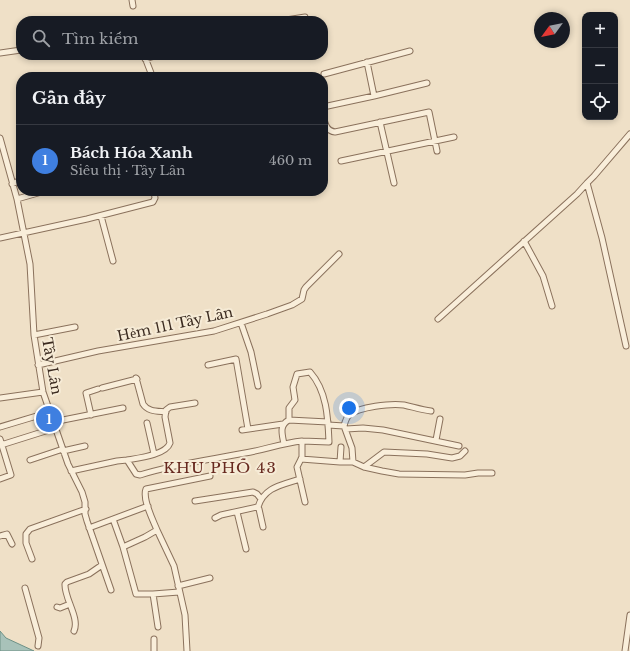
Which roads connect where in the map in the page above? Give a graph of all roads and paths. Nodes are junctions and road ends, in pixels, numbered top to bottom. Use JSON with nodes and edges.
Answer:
{"nodes":[{"id":1,"x":16,"y":50,"type":"edge"},
{"id":2,"x":410,"y":51,"type":"dead end"},
{"id":3,"x":0,"y":52,"type":"edge"},
{"id":4,"x":146,"y":60,"type":"edge"},
{"id":5,"x":367,"y":62,"type":"junction"},
{"id":6,"x":151,"y":72,"type":"edge"},
{"id":7,"x":328,"y":73,"type":"edge"},
{"id":8,"x":427,"y":83,"type":"dead end"},
{"id":9,"x":374,"y":96,"type":"junction"},
{"id":10,"x":328,"y":106,"type":"edge"},
{"id":11,"x":380,"y":122,"type":"junction"},
{"id":12,"x":328,"y":128,"type":"edge"},
{"id":13,"x":630,"y":134,"type":"edge"},
{"id":14,"x":454,"y":137,"type":"dead end"},
{"id":15,"x":0,"y":138,"type":"edge"},
{"id":16,"x":435,"y":141,"type":"junction"},
{"id":17,"x":386,"y":151,"type":"junction"},
{"id":18,"x":437,"y":151,"type":"dead end"},
{"id":19,"x":341,"y":161,"type":"dead end"},
{"id":20,"x":16,"y":182,"type":"edge"},
{"id":21,"x":394,"y":183,"type":"dead end"},
{"id":22,"x":587,"y":183,"type":"junction"},
{"id":23,"x":12,"y":184,"type":"junction"},
{"id":24,"x":28,"y":196,"type":"edge"},
{"id":25,"x":155,"y":196,"type":"edge"},
{"id":26,"x":17,"y":199,"type":"junction"},
{"id":27,"x":101,"y":216,"type":"junction"},
{"id":28,"x":24,"y":233,"type":"junction"},
{"id":29,"x":0,"y":238,"type":"edge"},
{"id":30,"x":524,"y":241,"type":"junction"},
{"id":31,"x":339,"y":254,"type":"dead end"},
{"id":32,"x":113,"y":261,"type":"dead end"},
{"id":33,"x":552,"y":306,"type":"dead end"},
{"id":34,"x":438,"y":319,"type":"dead end"},
{"id":35,"x":241,"y":322,"type":"junction"},
{"id":36,"x":74,"y":327,"type":"dead end"},
{"id":37,"x":34,"y":335,"type":"junction"},
{"id":38,"x":626,"y":346,"type":"dead end"},
{"id":39,"x":38,"y":365,"type":"junction"},
{"id":40,"x":208,"y":365,"type":"dead end"},
{"id":41,"x":258,"y":386,"type":"dead end"},
{"id":42,"x":43,"y":392,"type":"junction"},
{"id":43,"x":0,"y":398,"type":"edge"},
{"id":44,"x":195,"y":403,"type":"dead end"},
{"id":45,"x":123,"y":408,"type":"dead end"},
{"id":46,"x":431,"y":411,"type":"dead end"},
{"id":47,"x":50,"y":412,"type":"junction"},
{"id":48,"x":166,"y":412,"type":"junction"},
{"id":49,"x":91,"y":415,"type":"junction"},
{"id":50,"x":440,"y":419,"type":"dead end"},
{"id":51,"x":289,"y":420,"type":"junction"},
{"id":52,"x":53,"y":422,"type":"junction"},
{"id":53,"x":147,"y":423,"type":"dead end"},
{"id":54,"x":328,"y":423,"type":"junction"},
{"id":55,"x":283,"y":424,"type":"junction"},
{"id":56,"x":0,"y":427,"type":"edge"},
{"id":57,"x":55,"y":428,"type":"junction"},
{"id":58,"x":345,"y":428,"type":"junction"},
{"id":59,"x":248,"y":429,"type":"junction"},
{"id":60,"x":242,"y":430,"type":"dead end"},
{"id":61,"x":436,"y":439,"type":"junction"},
{"id":62,"x":302,"y":441,"type":"junction"},
{"id":63,"x":1,"y":442,"type":"edge"},
{"id":64,"x":284,"y":444,"type":"junction"},
{"id":65,"x":85,"y":446,"type":"dead end"},
{"id":66,"x":459,"y":446,"type":"dead end"},
{"id":67,"x":341,"y":448,"type":"dead end"},
{"id":68,"x":63,"y":450,"type":"junction"},
{"id":69,"x":465,"y":451,"type":"dead end"},
{"id":70,"x":154,"y":454,"type":"junction"},
{"id":71,"x":300,"y":459,"type":"junction"},
{"id":72,"x":30,"y":460,"type":"dead end"},
{"id":73,"x":127,"y":460,"type":"junction"},
{"id":74,"x":340,"y":462,"type":"junction"},
{"id":75,"x":353,"y":462,"type":"junction"},
{"id":76,"x":364,"y":466,"type":"junction"},
{"id":77,"x":71,"y":471,"type":"junction"},
{"id":78,"x":492,"y":473,"type":"dead end"},
{"id":79,"x":210,"y":476,"type":"dead end"},
{"id":80,"x":0,"y":479,"type":"edge"},
{"id":81,"x":300,"y":479,"type":"junction"},
{"id":82,"x":260,"y":499,"type":"junction"},
{"id":83,"x":195,"y":501,"type":"dead end"},
{"id":84,"x":304,"y":502,"type":"dead end"},
{"id":85,"x":148,"y":506,"type":"junction"},
{"id":86,"x":258,"y":507,"type":"junction"},
{"id":87,"x":86,"y":509,"type":"junction"},
{"id":88,"x":237,"y":512,"type":"junction"},
{"id":89,"x":215,"y":518,"type":"dead end"},
{"id":90,"x":113,"y":519,"type":"junction"},
{"id":91,"x":264,"y":527,"type":"dead end"},
{"id":92,"x":89,"y":528,"type":"junction"},
{"id":93,"x":157,"y":530,"type":"junction"},
{"id":94,"x":0,"y":536,"type":"edge"},
{"id":95,"x":12,"y":544,"type":"dead end"},
{"id":96,"x":123,"y":547,"type":"junction"},
{"id":97,"x":246,"y":549,"type":"dead end"},
{"id":98,"x":32,"y":559,"type":"dead end"},
{"id":99,"x":102,"y":565,"type":"junction"},
{"id":100,"x":210,"y":578,"type":"dead end"},
{"id":101,"x":178,"y":586,"type":"junction"},
{"id":102,"x":24,"y":588,"type":"dead end"},
{"id":103,"x":111,"y":590,"type":"dead end"},
{"id":104,"x":179,"y":592,"type":"junction"},
{"id":105,"x":153,"y":594,"type":"junction"},
{"id":106,"x":70,"y":604,"type":"junction"},
{"id":107,"x":57,"y":607,"type":"dead end"},
{"id":108,"x":630,"y":615,"type":"edge"},
{"id":109,"x":158,"y":628,"type":"dead end"},
{"id":110,"x":74,"y":631,"type":"dead end"},
{"id":111,"x":154,"y":639,"type":"dead end"},
{"id":112,"x":38,"y":646,"type":"dead end"},
{"id":113,"x":154,"y":651,"type":"edge"},
{"id":114,"x":187,"y":651,"type":"edge"},
{"id":115,"x":625,"y":651,"type":"edge"}],
"edges":[{"from":1,"to":3,"type":"street"},
{"from":2,"to":5,"type":"street"},
{"from":4,"to":6,"type":"street"},
{"from":5,"to":7,"type":"street"},
{"from":5,"to":9,"type":"street"},
{"from":8,"to":9,"type":"street"},
{"from":9,"to":10,"type":"street"},
{"from":11,"to":12,"type":"street"},
{"from":11,"to":16,"type":"street"},
{"from":11,"to":17,"type":"street"},
{"from":13,"to":22,"type":"street"},
{"from":14,"to":16,"type":"street"},
{"from":15,"to":23,"type":"street","name":"Tây Lân"},
{"from":16,"to":17,"type":"street"},
{"from":16,"to":18,"type":"street"},
{"from":17,"to":19,"type":"street"},
{"from":17,"to":21,"type":"street"},
{"from":20,"to":23,"type":"street"},
{"from":22,"to":30,"type":"street"},
{"from":22,"to":38,"type":"street"},
{"from":23,"to":26,"type":"street","name":"Tây Lân"},
{"from":24,"to":26,"type":"street"},
{"from":25,"to":27,"type":"street"},
{"from":26,"to":28,"type":"street","name":"Tây Lân"},
{"from":27,"to":28,"type":"street"},
{"from":27,"to":32,"type":"street"},
{"from":28,"to":29,"type":"street"},
{"from":28,"to":37,"type":"street","name":"Tây Lân"},
{"from":30,"to":33,"type":"street"},
{"from":30,"to":34,"type":"street"},
{"from":31,"to":35,"type":"street","name":"Hẻm 111 Tây Lân"},
{"from":35,"to":39,"type":"street","name":"Hẻm 111 Tây Lân"},
{"from":35,"to":41,"type":"street"},
{"from":36,"to":37,"type":"street"},
{"from":37,"to":39,"type":"street","name":"Tây Lân"},
{"from":39,"to":42,"type":"street","name":"Tây Lân"},
{"from":40,"to":59,"type":"street"},
{"from":42,"to":43,"type":"street"},
{"from":42,"to":47,"type":"street","name":"Tây Lân"},
{"from":44,"to":48,"type":"street"},
{"from":45,"to":49,"type":"street"},
{"from":46,"to":58,"type":"street"},
{"from":47,"to":52,"type":"street","name":"Tây Lân"},
{"from":47,"to":56,"type":"street"},
{"from":48,"to":49,"type":"street"},
{"from":48,"to":70,"type":"street"},
{"from":49,"to":52,"type":"street"},
{"from":50,"to":61,"type":"street"},
{"from":51,"to":54,"type":"street"},
{"from":51,"to":54,"type":"street"},
{"from":51,"to":55,"type":"street"},
{"from":52,"to":57,"type":"street","name":"Tây Lân"},
{"from":53,"to":70,"type":"street"},
{"from":54,"to":58,"type":"street"},
{"from":54,"to":62,"type":"street"},
{"from":55,"to":59,"type":"street"},
{"from":55,"to":64,"type":"street"},
{"from":57,"to":63,"type":"street"},
{"from":57,"to":68,"type":"street","name":"Tây Lân"},
{"from":58,"to":61,"type":"street"},
{"from":58,"to":75,"type":"street"},
{"from":59,"to":60,"type":"street"},
{"from":61,"to":66,"type":"street"},
{"from":62,"to":64,"type":"street"},
{"from":62,"to":71,"type":"street"},
{"from":63,"to":80,"type":"street"},
{"from":64,"to":73,"type":"street"},
{"from":65,"to":68,"type":"street"},
{"from":67,"to":74,"type":"street"},
{"from":68,"to":72,"type":"street"},
{"from":68,"to":77,"type":"street","name":"Tây Lân"},
{"from":69,"to":76,"type":"street"},
{"from":70,"to":73,"type":"street"},
{"from":71,"to":74,"type":"street"},
{"from":71,"to":81,"type":"street"},
{"from":73,"to":77,"type":"street"},
{"from":74,"to":75,"type":"street"},
{"from":75,"to":76,"type":"street"},
{"from":76,"to":78,"type":"street"},
{"from":77,"to":87,"type":"street","name":"Tây Lân"},
{"from":79,"to":85,"type":"street"},
{"from":81,"to":82,"type":"street"},
{"from":81,"to":84,"type":"street"},
{"from":82,"to":83,"type":"street"},
{"from":82,"to":86,"type":"street"},
{"from":85,"to":90,"type":"street"},
{"from":85,"to":93,"type":"street"},
{"from":86,"to":88,"type":"street"},
{"from":86,"to":91,"type":"street"},
{"from":87,"to":92,"type":"street","name":"Tây Lân"},
{"from":87,"to":98,"type":"street"},
{"from":88,"to":89,"type":"street"},
{"from":88,"to":97,"type":"street"},
{"from":90,"to":92,"type":"street"},
{"from":90,"to":96,"type":"street"},
{"from":92,"to":99,"type":"street","name":"Tây Lân"},
{"from":93,"to":96,"type":"street"},
{"from":93,"to":101,"type":"street"},
{"from":94,"to":95,"type":"street"},
{"from":96,"to":105,"type":"street"},
{"from":99,"to":103,"type":"street","name":"Tây Lân"},
{"from":99,"to":106,"type":"street"},
{"from":100,"to":101,"type":"street"},
{"from":101,"to":104,"type":"street"},
{"from":102,"to":112,"type":"street"},
{"from":104,"to":105,"type":"street"},
{"from":104,"to":114,"type":"street"},
{"from":105,"to":109,"type":"street"},
{"from":106,"to":107,"type":"street"},
{"from":106,"to":110,"type":"street"},
{"from":108,"to":115,"type":"street"},
{"from":111,"to":113,"type":"street"}]}
